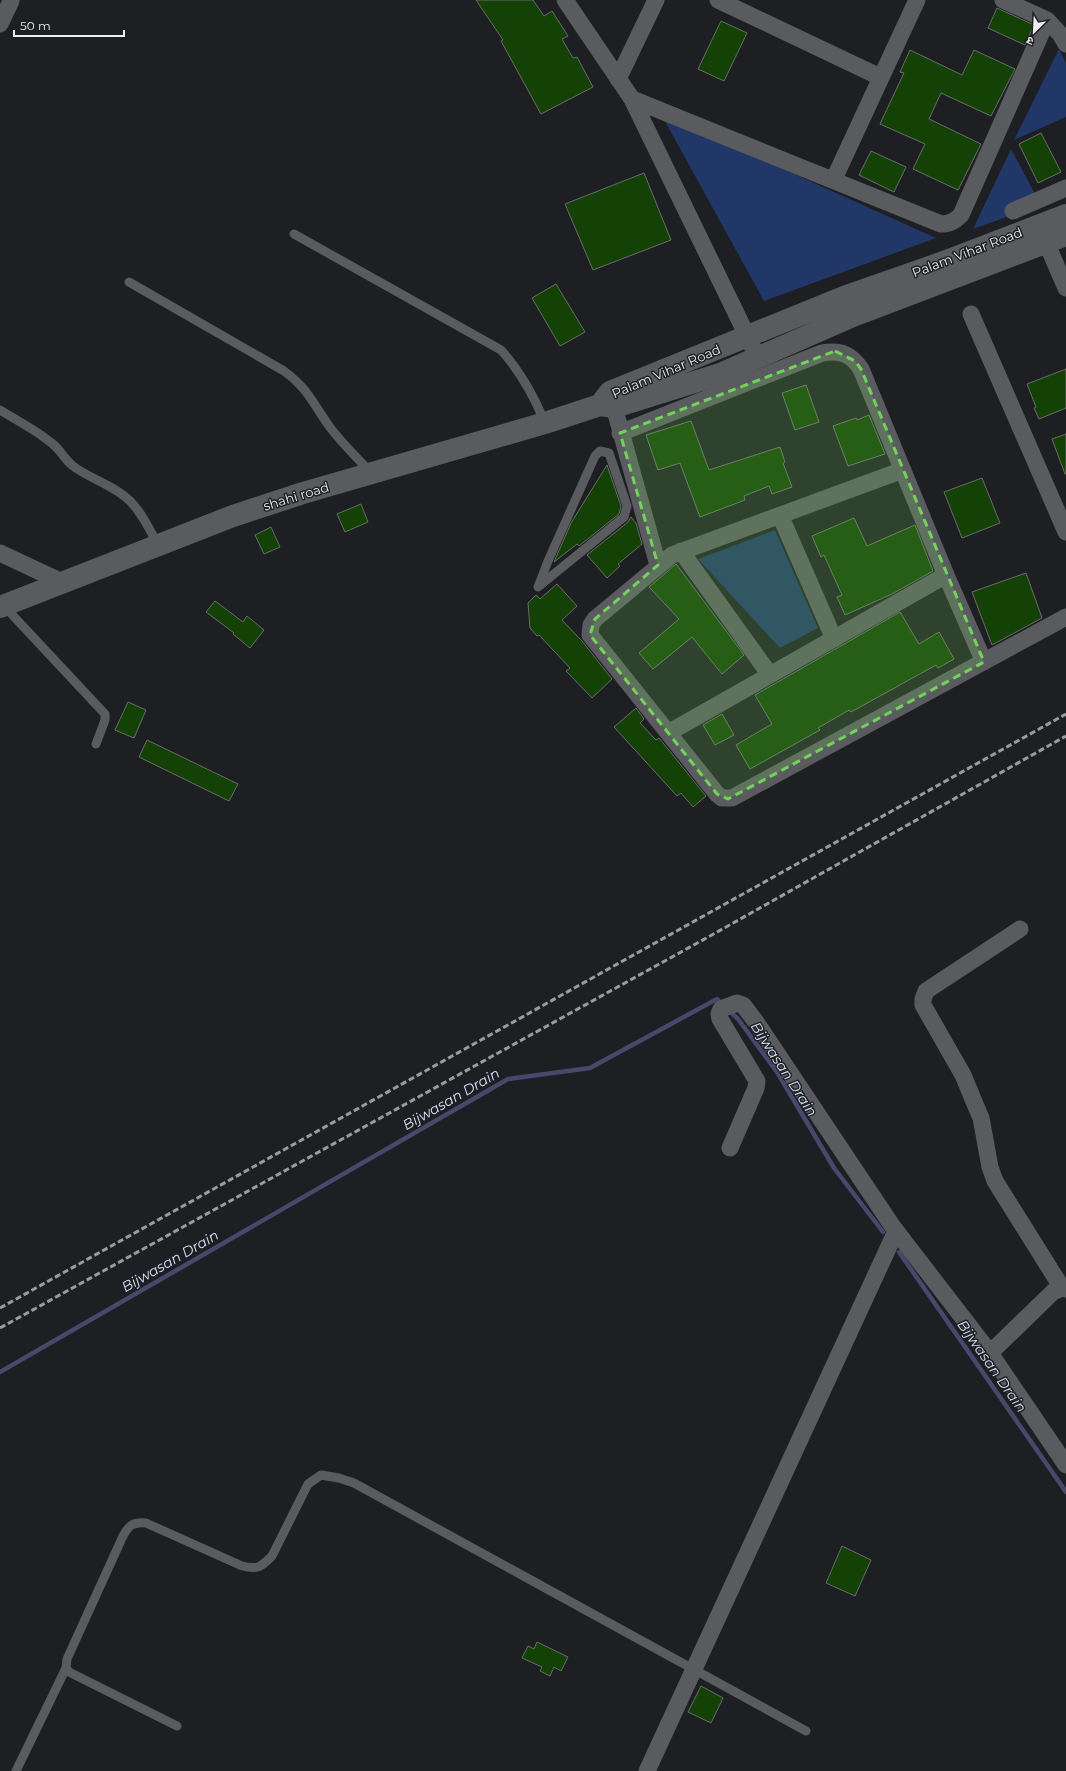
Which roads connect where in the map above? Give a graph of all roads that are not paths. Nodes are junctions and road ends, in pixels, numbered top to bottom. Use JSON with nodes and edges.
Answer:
{"nodes":[{"id":1,"x":565,"y":0,"type":"edge"},
{"id":2,"x":656,"y":0,"type":"edge"},
{"id":3,"x":718,"y":0,"type":"edge"},
{"id":4,"x":917,"y":0,"type":"edge"},
{"id":5,"x":1004,"y":0,"type":"edge"},
{"id":6,"x":11,"y":1,"type":"dead end"},
{"id":7,"x":1047,"y":20,"type":"junction"},
{"id":8,"x":0,"y":24,"type":"edge"},
{"id":9,"x":1066,"y":44,"type":"edge"},
{"id":10,"x":880,"y":78,"type":"junction"},
{"id":11,"x":618,"y":80,"type":"junction"},
{"id":12,"x":632,"y":99,"type":"junction"},
{"id":13,"x":834,"y":179,"type":"junction"},
{"id":14,"x":1066,"y":188,"type":"edge"},
{"id":15,"x":1013,"y":210,"type":"dead end"},
{"id":16,"x":1066,"y":214,"type":"edge"},
{"id":17,"x":294,"y":234,"type":"dead end"},
{"id":18,"x":1056,"y":238,"type":"edge"},
{"id":19,"x":129,"y":282,"type":"dead end"},
{"id":20,"x":1066,"y":288,"type":"edge"},
{"id":21,"x":971,"y":314,"type":"dead end"},
{"id":22,"x":748,"y":337,"type":"junction"},
{"id":23,"x":758,"y":359,"type":"junction"},
{"id":24,"x":608,"y":401,"type":"junction"},
{"id":25,"x":0,"y":410,"type":"edge"},
{"id":26,"x":545,"y":423,"type":"junction"},
{"id":27,"x":620,"y":432,"type":"junction"},
{"id":28,"x":619,"y":460,"type":"junction"},
{"id":29,"x":903,"y":470,"type":"junction"},
{"id":30,"x":371,"y":473,"type":"junction"},
{"id":31,"x":780,"y":515,"type":"junction"},
{"id":32,"x":1066,"y":532,"type":"edge"},
{"id":33,"x":159,"y":546,"type":"junction"},
{"id":34,"x":681,"y":551,"type":"junction"},
{"id":35,"x":0,"y":553,"type":"edge"},
{"id":36,"x":658,"y":565,"type":"junction"},
{"id":37,"x":946,"y":575,"type":"junction"},
{"id":38,"x":64,"y":583,"type":"junction"},
{"id":39,"x":2,"y":606,"type":"edge"},
{"id":40,"x":1066,"y":617,"type":"edge"},
{"id":41,"x":834,"y":639,"type":"junction"},
{"id":42,"x":984,"y":662,"type":"junction"},
{"id":43,"x":770,"y":675,"type":"junction"},
{"id":44,"x":668,"y":733,"type":"junction"},
{"id":45,"x":96,"y":744,"type":"dead end"},
{"id":46,"x":1020,"y":929,"type":"dead end"},
{"id":47,"x":730,"y":1148,"type":"dead end"},
{"id":48,"x":896,"y":1231,"type":"junction"},
{"id":49,"x":1064,"y":1289,"type":"edge"},
{"id":50,"x":990,"y":1353,"type":"junction"},
{"id":51,"x":1066,"y":1465,"type":"edge"},
{"id":52,"x":66,"y":1668,"type":"junction"},
{"id":53,"x":694,"y":1669,"type":"junction"},
{"id":54,"x":177,"y":1726,"type":"dead end"},
{"id":55,"x":806,"y":1731,"type":"dead end"},
{"id":56,"x":16,"y":1771,"type":"edge"},
{"id":57,"x":647,"y":1771,"type":"edge"}],
"edges":[{"from":1,"to":11,"type":"street"},
{"from":2,"to":11,"type":"street"},
{"from":3,"to":10,"type":"street"},
{"from":4,"to":10,"type":"street"},
{"from":5,"to":7,"type":"street"},
{"from":6,"to":8,"type":"street"},
{"from":7,"to":9,"type":"street"},
{"from":7,"to":13,"type":"street"},
{"from":10,"to":13,"type":"street"},
{"from":11,"to":12,"type":"street"},
{"from":12,"to":13,"type":"street"},
{"from":12,"to":22,"type":"street"},
{"from":14,"to":15,"type":"street"},
{"from":16,"to":22,"type":"street","name":"Palam Vihar Road"},
{"from":17,"to":26,"type":"lane"},
{"from":18,"to":20,"type":"street"},
{"from":18,"to":23,"type":"street","name":"Palam Vihar Road"},
{"from":19,"to":30,"type":"lane"},
{"from":21,"to":32,"type":"street"},
{"from":22,"to":23,"type":"street"},
{"from":22,"to":24,"type":"street","name":"Palam Vihar Road"},
{"from":23,"to":24,"type":"street","name":"Palam Vihar Road"},
{"from":24,"to":26,"type":"street","name":"shahi road"},
{"from":24,"to":27,"type":"street"},
{"from":25,"to":33,"type":"lane"},
{"from":26,"to":30,"type":"street","name":"shahi road"},
{"from":27,"to":28,"type":"street"},
{"from":27,"to":29,"type":"street"},
{"from":28,"to":28,"type":"lane"},
{"from":28,"to":36,"type":"street"},
{"from":29,"to":31,"type":"street"},
{"from":29,"to":37,"type":"street"},
{"from":30,"to":33,"type":"street","name":"shahi road"},
{"from":31,"to":34,"type":"street"},
{"from":31,"to":41,"type":"street"},
{"from":33,"to":38,"type":"street","name":"shahi road"},
{"from":34,"to":36,"type":"street"},
{"from":34,"to":43,"type":"street"},
{"from":35,"to":38,"type":"street"},
{"from":36,"to":44,"type":"street"},
{"from":37,"to":41,"type":"street"},
{"from":37,"to":42,"type":"street"},
{"from":38,"to":39,"type":"street","name":"shahi road"},
{"from":39,"to":45,"type":"lane"},
{"from":40,"to":42,"type":"street"},
{"from":41,"to":43,"type":"street"},
{"from":42,"to":44,"type":"street"},
{"from":43,"to":44,"type":"street"},
{"from":46,"to":49,"type":"street"},
{"from":47,"to":48,"type":"street"},
{"from":48,"to":50,"type":"street"},
{"from":48,"to":53,"type":"street"},
{"from":49,"to":50,"type":"street"},
{"from":50,"to":51,"type":"street"},
{"from":52,"to":53,"type":"lane"},
{"from":52,"to":54,"type":"lane"},
{"from":52,"to":56,"type":"lane"},
{"from":53,"to":55,"type":"lane"},
{"from":53,"to":57,"type":"street"}]}
